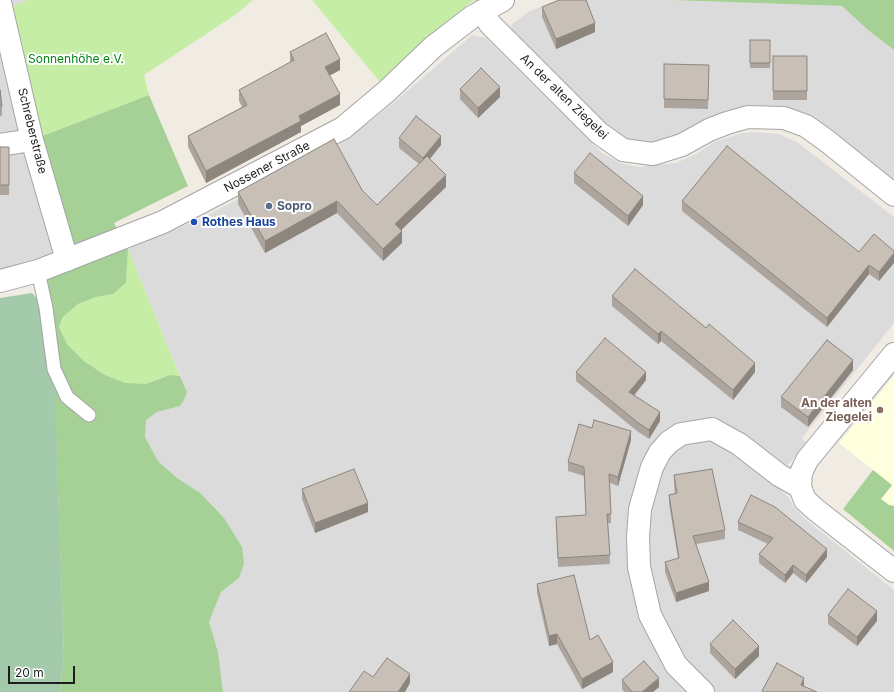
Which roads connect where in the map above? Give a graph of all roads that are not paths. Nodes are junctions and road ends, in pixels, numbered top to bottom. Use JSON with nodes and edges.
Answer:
{"nodes":[{"id":1,"x":503,"y":0,"type":"edge"},
{"id":2,"x":0,"y":2,"type":"edge"},
{"id":3,"x":482,"y":11,"type":"junction"},
{"id":4,"x":32,"y":140,"type":"junction"},
{"id":5,"x":0,"y":144,"type":"edge"},
{"id":6,"x":894,"y":195,"type":"edge"},
{"id":7,"x":67,"y":260,"type":"junction"},
{"id":8,"x":38,"y":271,"type":"junction"},
{"id":9,"x":0,"y":280,"type":"edge"},
{"id":10,"x":894,"y":354,"type":"edge"},
{"id":11,"x":89,"y":415,"type":"dead end"},
{"id":12,"x":800,"y":487,"type":"junction"},
{"id":13,"x":894,"y":571,"type":"edge"},
{"id":14,"x":703,"y":692,"type":"edge"}],
"edges":[{"from":1,"to":3,"type":"street","name":"Nossener Straße"},
{"from":2,"to":4,"type":"street","name":"Schreberstraße"},
{"from":3,"to":6,"type":"street","name":"An der alten Ziegelei"},
{"from":3,"to":7,"type":"street","name":"Nossener Straße"},
{"from":4,"to":5,"type":"street"},
{"from":4,"to":7,"type":"street","name":"Schreberstraße"},
{"from":7,"to":8,"type":"street","name":"Nossener Straße"},
{"from":8,"to":9,"type":"street","name":"Nossener Straße"},
{"from":8,"to":11,"type":"lane"},
{"from":10,"to":12,"type":"street"},
{"from":12,"to":13,"type":"street"},
{"from":12,"to":14,"type":"street"}]}
